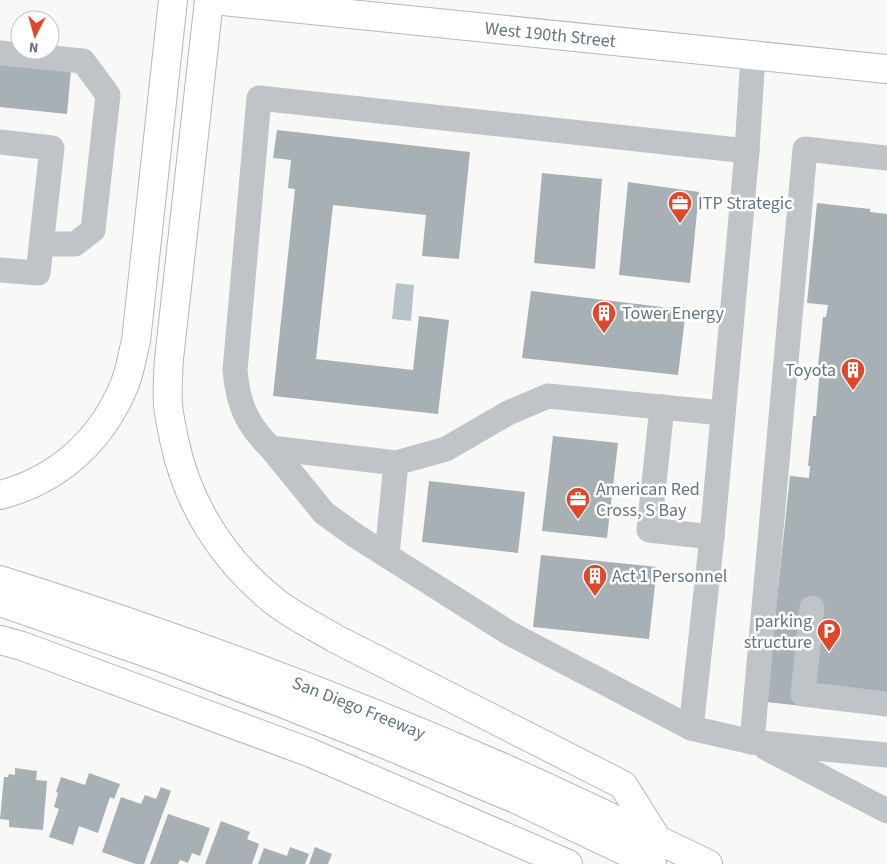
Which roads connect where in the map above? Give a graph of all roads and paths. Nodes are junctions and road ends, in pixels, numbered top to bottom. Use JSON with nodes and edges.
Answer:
{"nodes":[{"id":1,"x":173,"y":0,"type":"edge"},
{"id":2,"x":209,"y":0,"type":"edge"},
{"id":3,"x":213,"y":0,"type":"edge"},
{"id":4,"x":0,"y":53,"type":"edge"},
{"id":5,"x":753,"y":55,"type":"junction"},
{"id":6,"x":887,"y":69,"type":"edge"},
{"id":7,"x":0,"y":142,"type":"edge"},
{"id":8,"x":747,"y":151,"type":"junction"},
{"id":9,"x":887,"y":158,"type":"edge"},
{"id":10,"x":42,"y":244,"type":"junction"},
{"id":11,"x":0,"y":270,"type":"edge"},
{"id":12,"x":662,"y":407,"type":"junction"},
{"id":13,"x":722,"y":413,"type":"junction"},
{"id":14,"x":271,"y":448,"type":"junction"},
{"id":15,"x":396,"y":463,"type":"junction"},
{"id":16,"x":0,"y":496,"type":"edge"},
{"id":17,"x":712,"y":537,"type":"junction"},
{"id":18,"x":388,"y":555,"type":"junction"},
{"id":19,"x":0,"y":580,"type":"edge"},
{"id":20,"x":0,"y":602,"type":"edge"},
{"id":21,"x":812,"y":608,"type":"dead end"},
{"id":22,"x":0,"y":630,"type":"edge"},
{"id":23,"x":11,"y":643,"type":"edge"},
{"id":24,"x":887,"y":704,"type":"edge"},
{"id":25,"x":691,"y":728,"type":"junction"},
{"id":26,"x":752,"y":742,"type":"junction"},
{"id":27,"x":887,"y":755,"type":"edge"},
{"id":28,"x":887,"y":811,"type":"edge"},
{"id":29,"x":654,"y":852,"type":"edge"},
{"id":30,"x":568,"y":864,"type":"edge"},
{"id":31,"x":708,"y":864,"type":"edge"}],
"edges":[{"from":1,"to":16,"type":"main road"},
{"from":2,"to":29,"type":"main road"},
{"from":3,"to":5,"type":"main road","name":"West 190th Street"},
{"from":4,"to":10,"type":"lane"},
{"from":5,"to":6,"type":"main road","name":"West 190th Street"},
{"from":5,"to":8,"type":"lane"},
{"from":7,"to":10,"type":"lane"},
{"from":8,"to":13,"type":"lane"},
{"from":8,"to":14,"type":"lane"},
{"from":9,"to":26,"type":"lane"},
{"from":10,"to":11,"type":"lane"},
{"from":12,"to":13,"type":"lane"},
{"from":12,"to":15,"type":"lane"},
{"from":12,"to":17,"type":"lane"},
{"from":13,"to":17,"type":"lane"},
{"from":14,"to":15,"type":"lane"},
{"from":14,"to":18,"type":"lane"},
{"from":15,"to":18,"type":"lane"},
{"from":17,"to":25,"type":"lane"},
{"from":18,"to":25,"type":"lane"},
{"from":19,"to":29,"type":"main road","name":"San Diego Freeway"},
{"from":20,"to":29,"type":"main road"},
{"from":21,"to":24,"type":"lane"},
{"from":22,"to":23,"type":"main road"},
{"from":23,"to":30,"type":"main road"},
{"from":25,"to":26,"type":"lane"},
{"from":26,"to":27,"type":"lane"},
{"from":26,"to":28,"type":"lane"},
{"from":29,"to":31,"type":"main road","name":"San Diego Freeway"}]}
